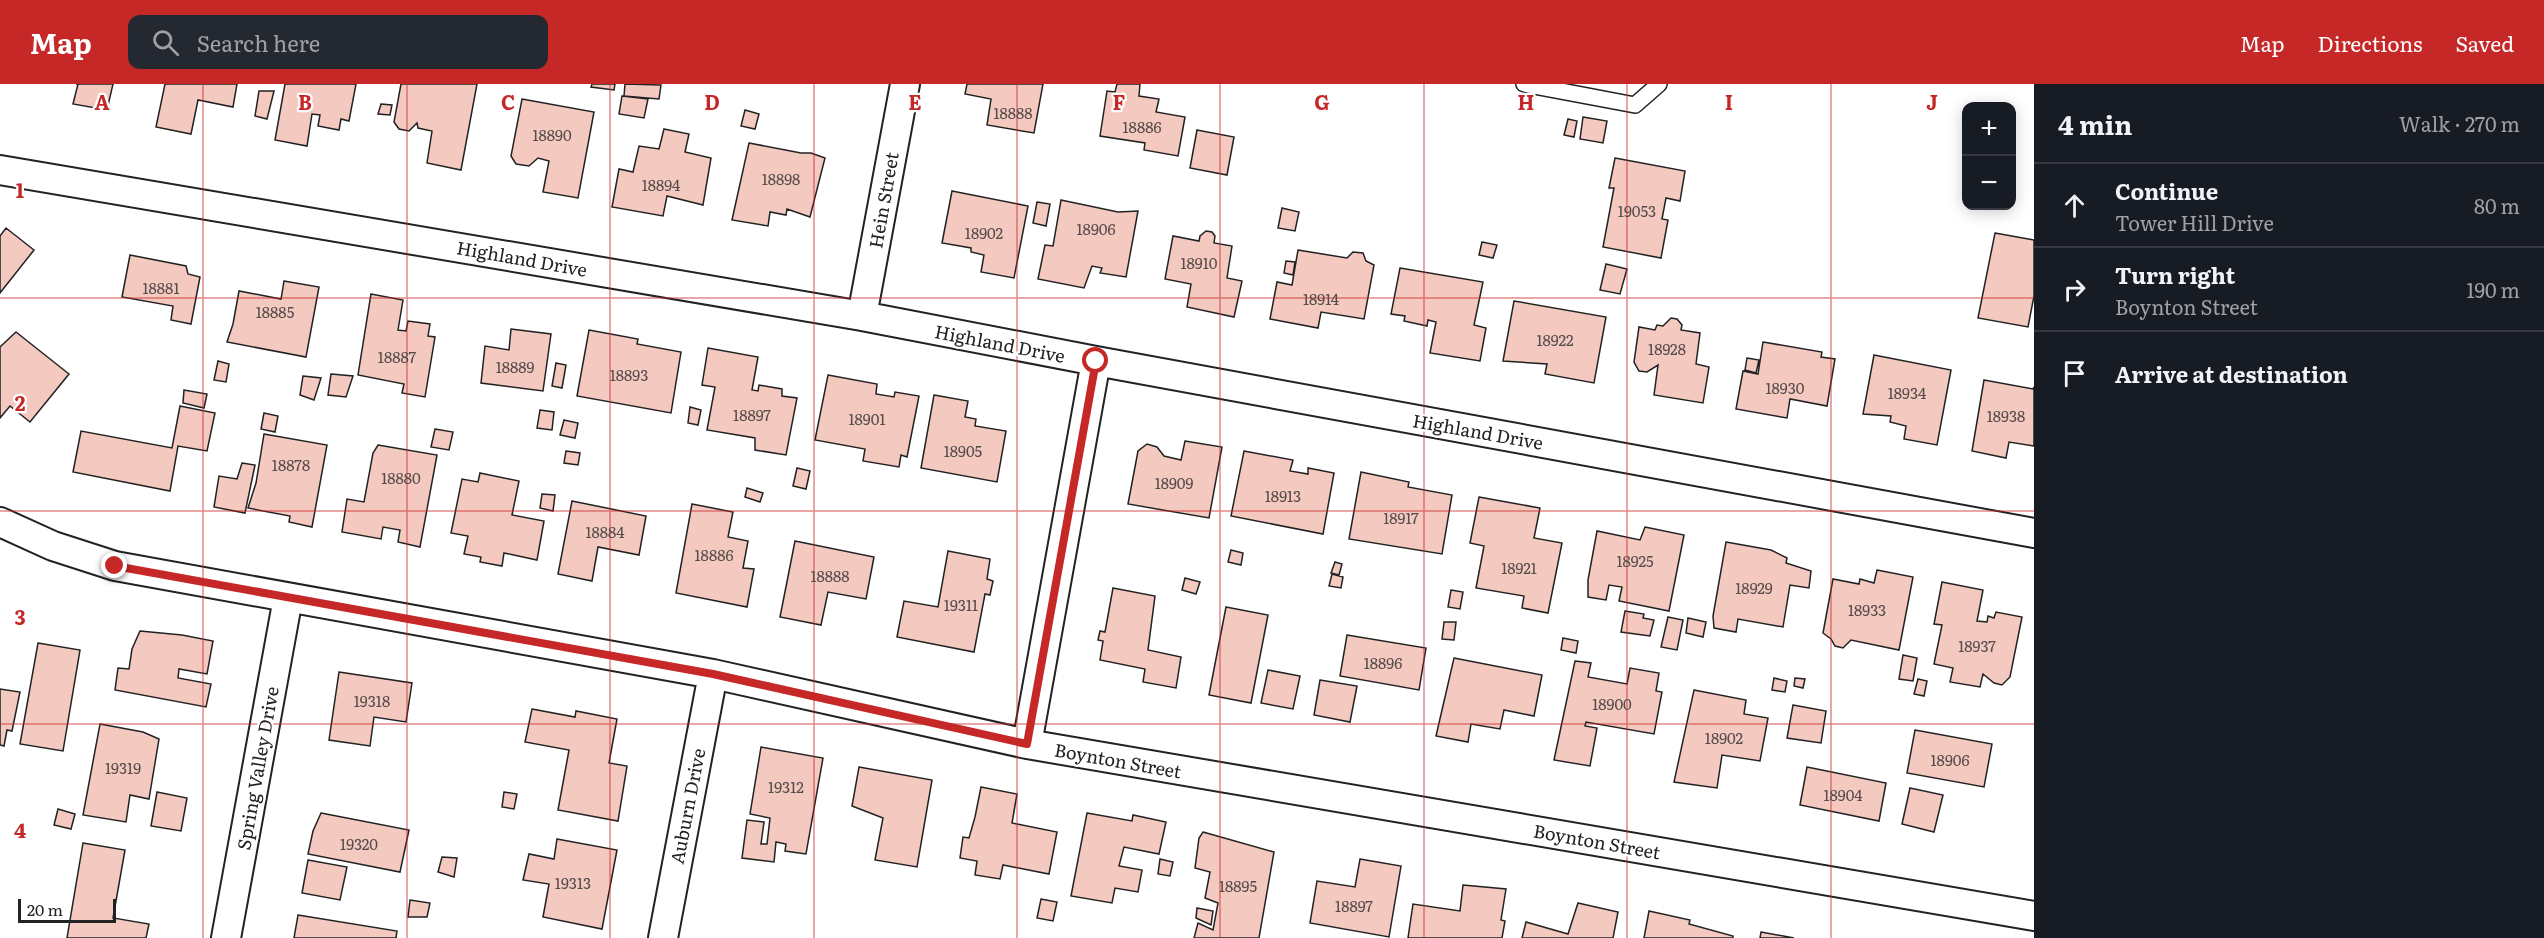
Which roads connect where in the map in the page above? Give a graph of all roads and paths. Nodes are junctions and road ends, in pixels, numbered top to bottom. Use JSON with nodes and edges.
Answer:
{"nodes":[{"id":1,"x":905,"y":84,"type":"edge"},
{"id":2,"x":1524,"y":84,"type":"edge"},
{"id":3,"x":1659,"y":84,"type":"edge"},
{"id":4,"x":0,"y":170,"type":"edge"},
{"id":5,"x":862,"y":316,"type":"junction"},
{"id":6,"x":1096,"y":361,"type":"junction"},
{"id":7,"x":0,"y":522,"type":"edge"},
{"id":8,"x":2034,"y":533,"type":"edge"},
{"id":9,"x":288,"y":598,"type":"junction"},
{"id":10,"x":713,"y":674,"type":"junction"},
{"id":11,"x":1027,"y":744,"type":"junction"},
{"id":12,"x":2034,"y":916,"type":"edge"},
{"id":13,"x":226,"y":938,"type":"edge"},
{"id":14,"x":663,"y":938,"type":"edge"}],
"edges":[{"from":1,"to":5,"type":"street","name":"Hein Street"},
{"from":2,"to":3,"type":"lane"},
{"from":4,"to":5,"type":"street","name":"Highland Drive"},
{"from":5,"to":6,"type":"street","name":"Highland Drive"},
{"from":6,"to":8,"type":"street","name":"Highland Drive"},
{"from":6,"to":11,"type":"street"},
{"from":7,"to":9,"type":"street","name":"Boynton Street"},
{"from":9,"to":10,"type":"street","name":"Boynton Street"},
{"from":9,"to":13,"type":"street","name":"Spring Valley Drive"},
{"from":10,"to":11,"type":"street","name":"Boynton Street"},
{"from":10,"to":14,"type":"street","name":"Auburn Drive"},
{"from":11,"to":12,"type":"street","name":"Boynton Street"}]}
